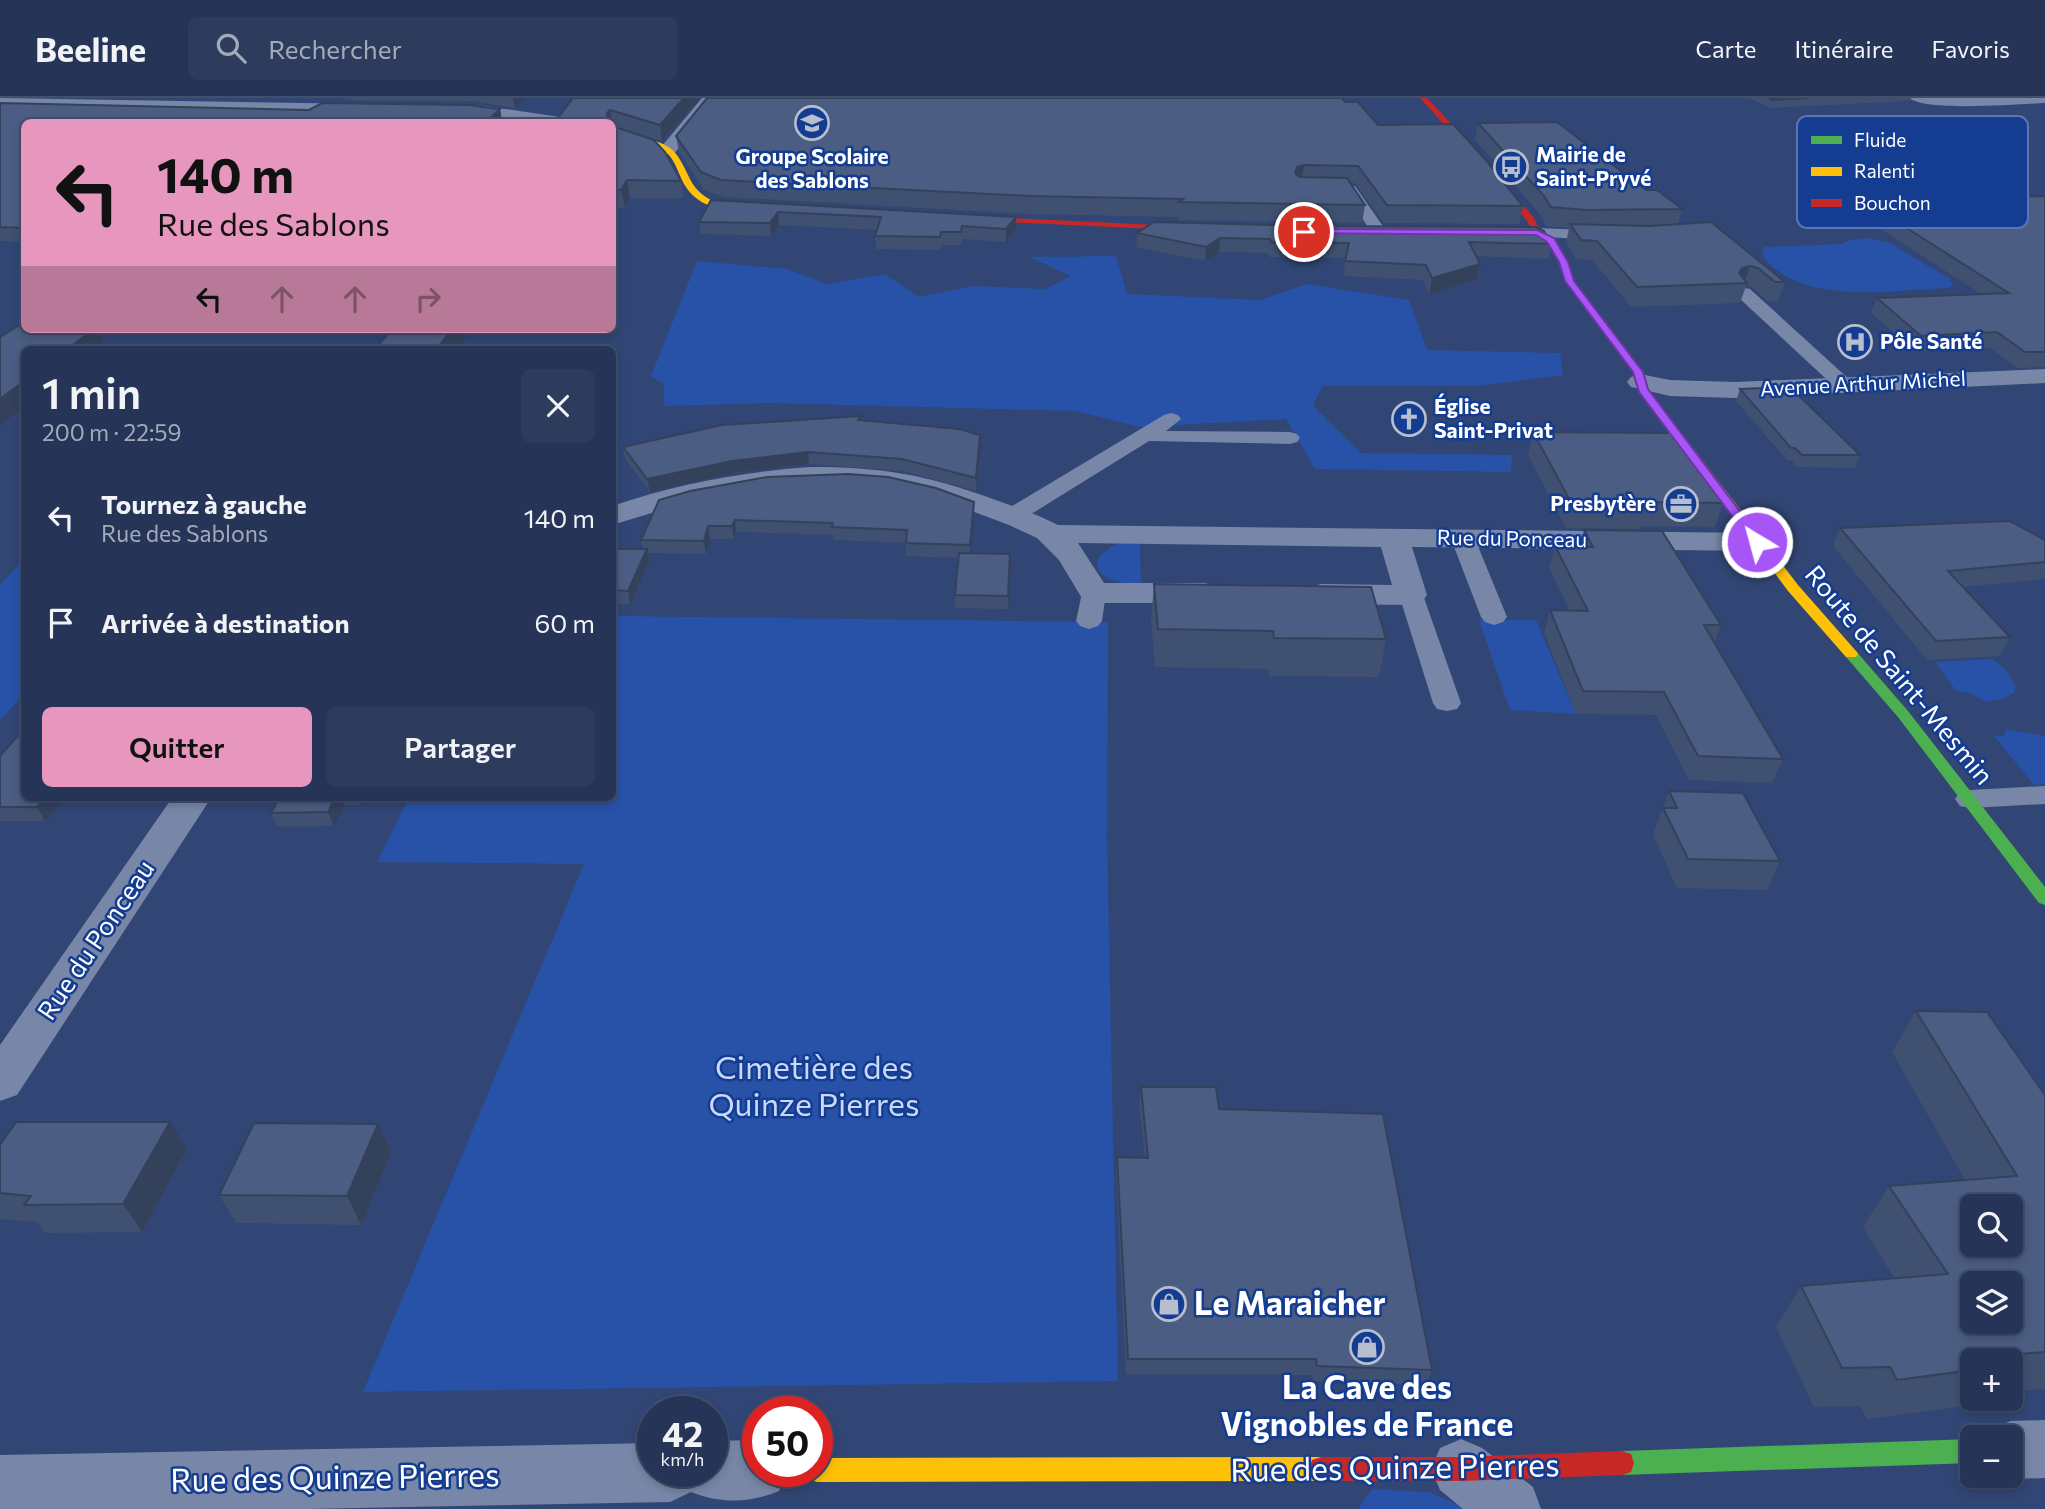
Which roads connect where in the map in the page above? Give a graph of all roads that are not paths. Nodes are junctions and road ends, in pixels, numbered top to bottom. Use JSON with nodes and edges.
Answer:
{"nodes":[{"id":1,"x":332,"y":98,"type":"edge"},
{"id":2,"x":711,"y":98,"type":"edge"},
{"id":3,"x":1423,"y":98,"type":"edge"},
{"id":4,"x":1915,"y":98,"type":"edge"},
{"id":5,"x":2045,"y":99,"type":"edge"},
{"id":6,"x":0,"y":103,"type":"edge"},
{"id":7,"x":315,"y":109,"type":"junction"},
{"id":8,"x":376,"y":109,"type":"edge"},
{"id":9,"x":430,"y":109,"type":"edge"},
{"id":10,"x":301,"y":119,"type":"edge"},
{"id":11,"x":540,"y":119,"type":"edge"},
{"id":12,"x":616,"y":135,"type":"edge"},
{"id":13,"x":668,"y":150,"type":"junction"},
{"id":14,"x":1314,"y":189,"type":"edge"},
{"id":15,"x":775,"y":209,"type":"edge"},
{"id":16,"x":956,"y":218,"type":"edge"},
{"id":17,"x":1221,"y":229,"type":"edge"},
{"id":18,"x":1354,"y":232,"type":"edge"},
{"id":19,"x":1378,"y":232,"type":"junction"},
{"id":20,"x":1398,"y":232,"type":"edge"},
{"id":21,"x":1528,"y":236,"type":"junction"},
{"id":22,"x":1621,"y":236,"type":"edge"},
{"id":23,"x":1549,"y":275,"type":"dead end"},
{"id":24,"x":1744,"y":293,"type":"edge"},
{"id":25,"x":2045,"y":376,"type":"edge"},
{"id":26,"x":1640,"y":382,"type":"junction"},
{"id":27,"x":1844,"y":385,"type":"junction"},
{"id":28,"x":1171,"y":419,"type":"dead end"},
{"id":29,"x":1148,"y":433,"type":"junction"},
{"id":30,"x":1290,"y":438,"type":"dead end"},
{"id":31,"x":616,"y":515,"type":"edge"},
{"id":32,"x":1012,"y":516,"type":"junction"},
{"id":33,"x":1052,"y":534,"type":"junction"},
{"id":34,"x":1394,"y":538,"type":"junction"},
{"id":35,"x":1463,"y":539,"type":"junction"},
{"id":36,"x":1757,"y":542,"type":"junction"},
{"id":37,"x":1232,"y":594,"type":"edge"},
{"id":38,"x":1287,"y":594,"type":"edge"},
{"id":39,"x":1411,"y":595,"type":"junction"},
{"id":40,"x":1494,"y":617,"type":"dead end"},
{"id":41,"x":1447,"y":703,"type":"dead end"},
{"id":42,"x":2045,"y":795,"type":"edge"},
{"id":43,"x":1970,"y":799,"type":"junction"},
{"id":44,"x":190,"y":801,"type":"edge"},
{"id":45,"x":2045,"y":899,"type":"edge"},
{"id":46,"x":0,"y":1082,"type":"edge"},
{"id":47,"x":2045,"y":1449,"type":"edge"},
{"id":48,"x":2023,"y":1450,"type":"edge"},
{"id":49,"x":1960,"y":1451,"type":"edge"},
{"id":50,"x":1461,"y":1469,"type":"junction"},
{"id":51,"x":833,"y":1470,"type":"edge"},
{"id":52,"x":637,"y":1473,"type":"edge"},
{"id":53,"x":0,"y":1485,"type":"edge"},
{"id":54,"x":1511,"y":1509,"type":"edge"}],
"edges":[{"from":1,"to":7,"type":"street"},
{"from":2,"to":13,"type":"street"},
{"from":3,"to":21,"type":"main road","name":"Route de Saint-Mesmin"},
{"from":4,"to":5,"type":"lane"},
{"from":6,"to":7,"type":"street"},
{"from":7,"to":8,"type":"street"},
{"from":7,"to":10,"type":"street"},
{"from":9,"to":11,"type":"street"},
{"from":12,"to":13,"type":"main road"},
{"from":13,"to":15,"type":"main road"},
{"from":14,"to":19,"type":"lane"},
{"from":16,"to":17,"type":"main road"},
{"from":18,"to":19,"type":"main road"},
{"from":19,"to":20,"type":"main road"},
{"from":21,"to":22,"type":"lane"},
{"from":21,"to":26,"type":"main road","name":"Route de Saint-Mesmin"},
{"from":23,"to":26,"type":"main road","name":"Route de Saint-Mesmin"},
{"from":24,"to":27,"type":"lane"},
{"from":25,"to":27,"type":"street","name":"Avenue Arthur Michel"},
{"from":26,"to":27,"type":"street","name":"Avenue Arthur Michel"},
{"from":26,"to":36,"type":"main road","name":"Route de Saint-Mesmin"},
{"from":28,"to":29,"type":"lane"},
{"from":29,"to":30,"type":"lane"},
{"from":29,"to":32,"type":"lane"},
{"from":31,"to":32,"type":"street","name":"Rue du Ponceau"},
{"from":32,"to":33,"type":"street","name":"Rue du Ponceau"},
{"from":33,"to":34,"type":"street","name":"Rue du Ponceau"},
{"from":33,"to":37,"type":"street","name":"Rue du Ponceau"},
{"from":34,"to":35,"type":"street","name":"Rue du Ponceau"},
{"from":34,"to":39,"type":"street","name":"Rue du Ponceau"},
{"from":35,"to":36,"type":"street","name":"Rue du Ponceau"},
{"from":35,"to":40,"type":"lane"},
{"from":36,"to":43,"type":"main road","name":"Route de Saint-Mesmin"},
{"from":38,"to":39,"type":"street"},
{"from":39,"to":41,"type":"lane"},
{"from":42,"to":43,"type":"lane"},
{"from":43,"to":45,"type":"main road","name":"Route de Saint-Mesmin"},
{"from":44,"to":46,"type":"street","name":"Rue du Ponceau"},
{"from":47,"to":48,"type":"street"},
{"from":49,"to":50,"type":"main road","name":"Rue des Quinze Pierres"},
{"from":50,"to":51,"type":"main road","name":"Rue des Quinze Pierres"},
{"from":50,"to":54,"type":"street"},
{"from":52,"to":53,"type":"street","name":"Rue des Quinze Pierres"}]}
